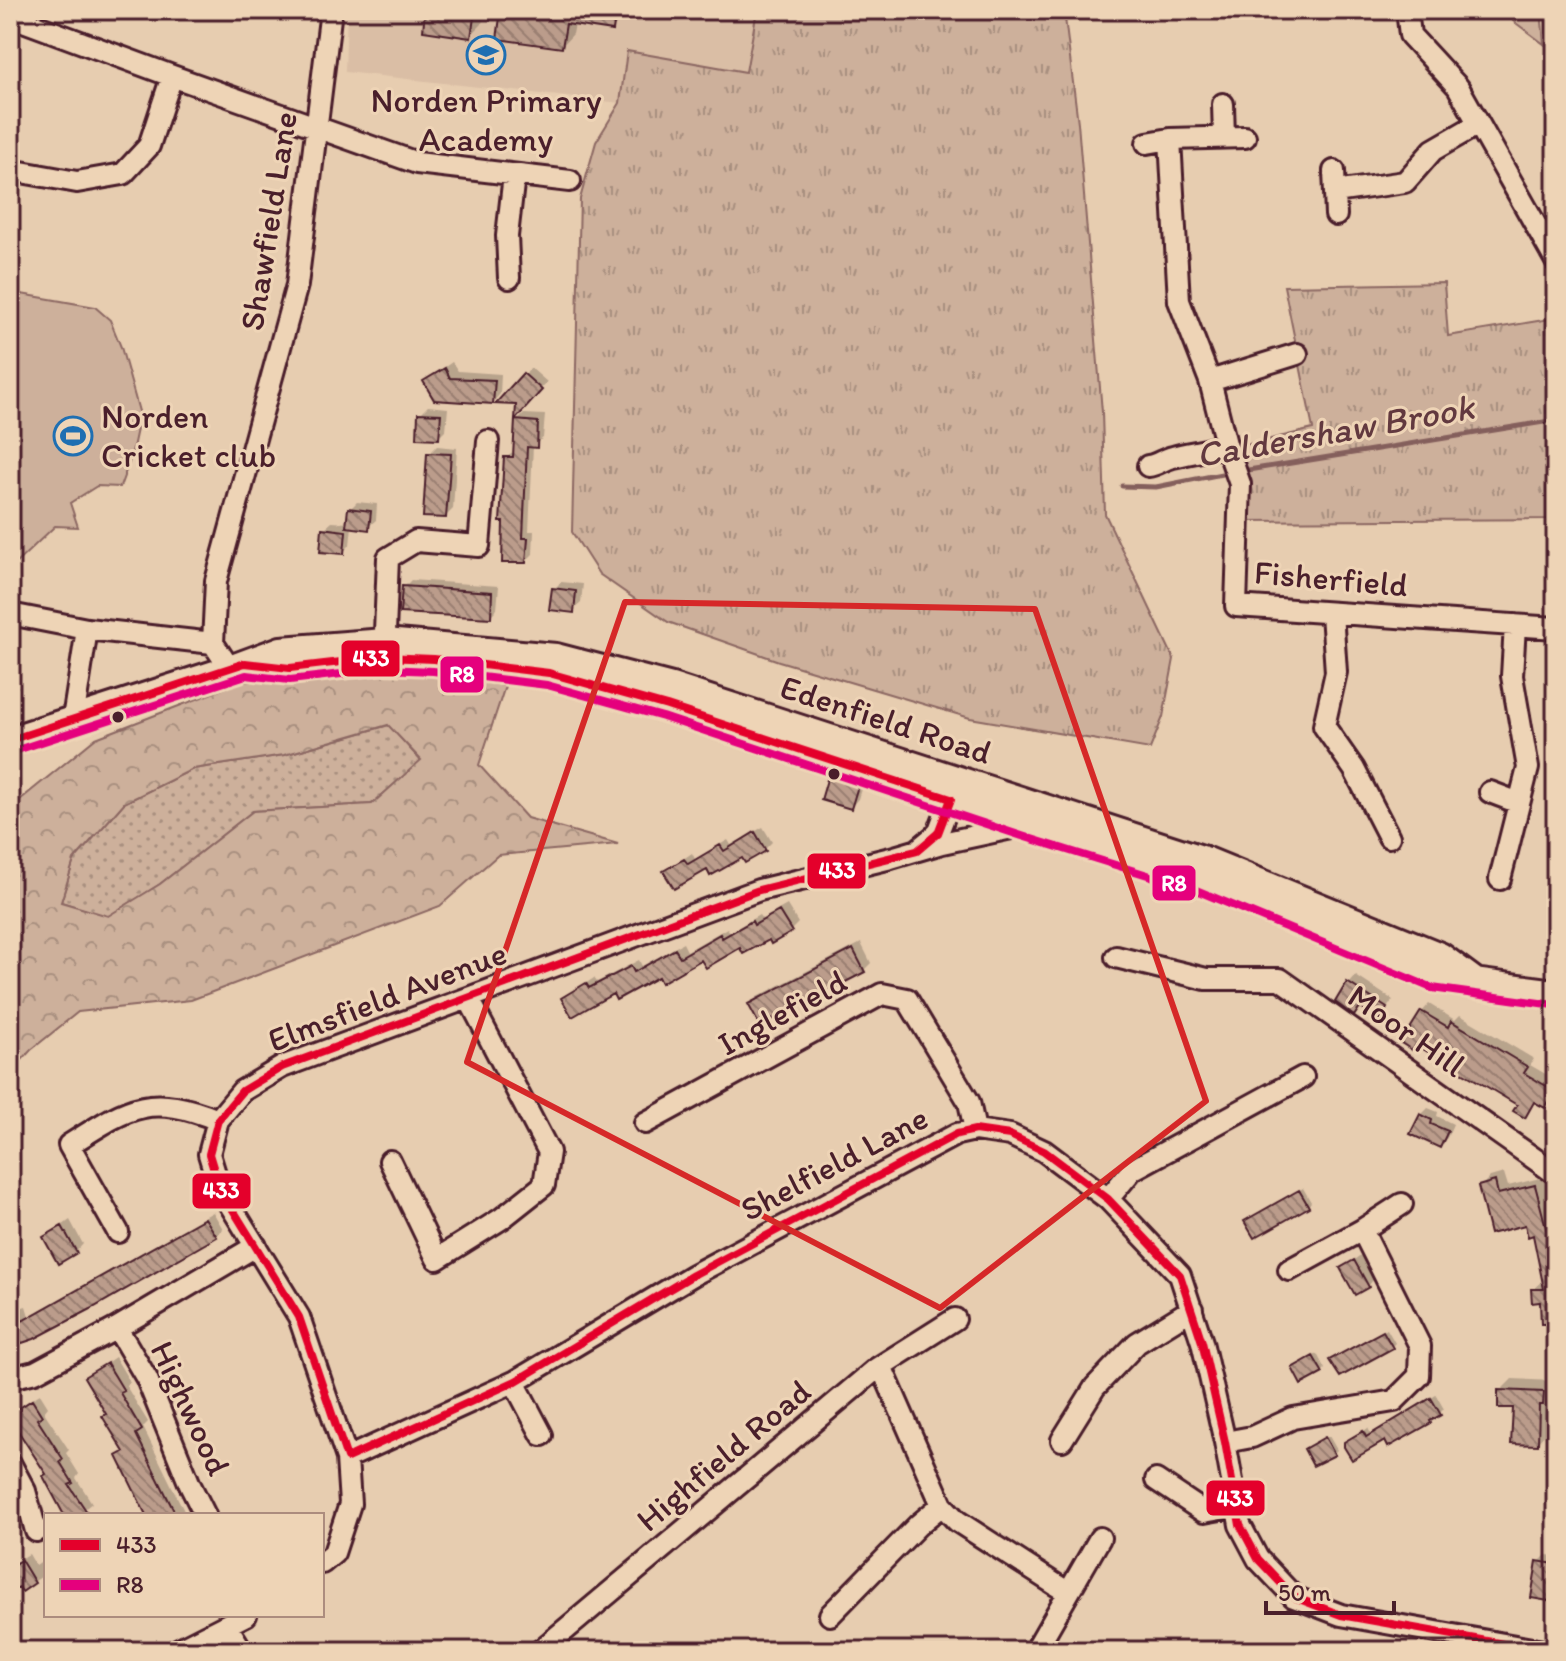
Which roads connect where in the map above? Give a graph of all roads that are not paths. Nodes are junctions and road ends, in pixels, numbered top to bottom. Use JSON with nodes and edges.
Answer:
{"nodes":[{"id":1,"x":331,"y":10,"type":"edge"},
{"id":2,"x":1407,"y":10,"type":"edge"},
{"id":3,"x":10,"y":16,"type":"edge"},
{"id":4,"x":172,"y":76,"type":"junction"},
{"id":5,"x":1223,"y":104,"type":"dead end"},
{"id":6,"x":1478,"y":124,"type":"junction"},
{"id":7,"x":317,"y":128,"type":"junction"},
{"id":8,"x":1170,"y":139,"type":"junction"},
{"id":9,"x":1147,"y":143,"type":"dead end"},
{"id":10,"x":10,"y":170,"type":"edge"},
{"id":11,"x":1334,"y":171,"type":"dead end"},
{"id":12,"x":514,"y":175,"type":"junction"},
{"id":13,"x":570,"y":181,"type":"dead end"},
{"id":14,"x":1335,"y":192,"type":"junction"},
{"id":15,"x":1336,"y":215,"type":"dead end"},
{"id":16,"x":1556,"y":261,"type":"edge"},
{"id":17,"x":509,"y":278,"type":"dead end"},
{"id":18,"x":1297,"y":354,"type":"dead end"},
{"id":19,"x":1210,"y":381,"type":"junction"},
{"id":20,"x":488,"y":441,"type":"dead end"},
{"id":21,"x":1229,"y":452,"type":"junction"},
{"id":22,"x":1148,"y":466,"type":"dead end"},
{"id":23,"x":1332,"y":613,"type":"junction"},
{"id":24,"x":10,"y":614,"type":"edge"},
{"id":25,"x":1515,"y":625,"type":"junction"},
{"id":26,"x":1556,"y":628,"type":"edge"},
{"id":27,"x":87,"y":629,"type":"junction"},
{"id":28,"x":213,"y":643,"type":"junction"},
{"id":29,"x":384,"y":650,"type":"junction"},
{"id":30,"x":237,"y":666,"type":"junction"},
{"id":31,"x":73,"y":719,"type":"junction"},
{"id":32,"x":10,"y":740,"type":"edge"},
{"id":33,"x":954,"y":789,"type":"junction"},
{"id":34,"x":1490,"y":792,"type":"dead end"},
{"id":35,"x":1519,"y":803,"type":"junction"},
{"id":36,"x":1026,"y":825,"type":"junction"},
{"id":37,"x":1389,"y":837,"type":"dead end"},
{"id":38,"x":917,"y":851,"type":"junction"},
{"id":39,"x":1500,"y":879,"type":"dead end"},
{"id":40,"x":1285,"y":904,"type":"junction"},
{"id":41,"x":1116,"y":957,"type":"dead end"},
{"id":42,"x":1556,"y":993,"type":"edge"},
{"id":43,"x":469,"y":999,"type":"junction"},
{"id":44,"x":1303,"y":1077,"type":"dead end"},
{"id":45,"x":218,"y":1120,"type":"junction"},
{"id":46,"x":645,"y":1123,"type":"dead end"},
{"id":47,"x":975,"y":1130,"type":"junction"},
{"id":48,"x":390,"y":1161,"type":"dead end"},
{"id":49,"x":1556,"y":1174,"type":"edge"},
{"id":50,"x":1108,"y":1199,"type":"junction"},
{"id":51,"x":1402,"y":1204,"type":"dead end"},
{"id":52,"x":1362,"y":1230,"type":"junction"},
{"id":53,"x":118,"y":1232,"type":"dead end"},
{"id":54,"x":256,"y":1246,"type":"junction"},
{"id":55,"x":1289,"y":1270,"type":"dead end"},
{"id":56,"x":1192,"y":1309,"type":"junction"},
{"id":57,"x":955,"y":1319,"type":"dead end"},
{"id":58,"x":117,"y":1328,"type":"junction"},
{"id":59,"x":881,"y":1366,"type":"junction"},
{"id":60,"x":10,"y":1378,"type":"edge"},
{"id":61,"x":514,"y":1382,"type":"junction"},
{"id":62,"x":542,"y":1435,"type":"dead end"},
{"id":63,"x":1062,"y":1440,"type":"dead end"},
{"id":64,"x":1225,"y":1442,"type":"junction"},
{"id":65,"x":347,"y":1458,"type":"junction"},
{"id":66,"x":10,"y":1463,"type":"edge"},
{"id":67,"x":1156,"y":1480,"type":"dead end"},
{"id":68,"x":942,"y":1505,"type":"junction"},
{"id":69,"x":1237,"y":1506,"type":"junction"},
{"id":70,"x":204,"y":1513,"type":"edge"},
{"id":71,"x":36,"y":1531,"type":"dead end"},
{"id":72,"x":1100,"y":1538,"type":"dead end"},
{"id":73,"x":324,"y":1561,"type":"edge"},
{"id":74,"x":1067,"y":1592,"type":"junction"},
{"id":75,"x":830,"y":1615,"type":"dead end"},
{"id":76,"x":243,"y":1617,"type":"edge"},
{"id":77,"x":227,"y":1626,"type":"junction"},
{"id":78,"x":555,"y":1647,"type":"edge"},
{"id":79,"x":175,"y":1651,"type":"edge"},
{"id":80,"x":242,"y":1651,"type":"edge"},
{"id":81,"x":1035,"y":1651,"type":"edge"},
{"id":82,"x":1543,"y":1651,"type":"edge"}],
"edges":[{"from":1,"to":7,"type":"street","name":"Shawfield Lane"},
{"from":2,"to":6,"type":"street"},
{"from":3,"to":4,"type":"street"},
{"from":4,"to":7,"type":"street"},
{"from":4,"to":10,"type":"street"},
{"from":5,"to":8,"type":"street"},
{"from":6,"to":14,"type":"street"},
{"from":6,"to":16,"type":"street"},
{"from":7,"to":12,"type":"street"},
{"from":7,"to":28,"type":"street","name":"Shawfield Lane"},
{"from":8,"to":9,"type":"street"},
{"from":8,"to":19,"type":"street","name":"Fisherfield"},
{"from":11,"to":14,"type":"street"},
{"from":12,"to":13,"type":"street"},
{"from":12,"to":17,"type":"street"},
{"from":14,"to":15,"type":"street"},
{"from":18,"to":19,"type":"street"},
{"from":19,"to":21,"type":"street","name":"Fisherfield"},
{"from":20,"to":29,"type":"street"},
{"from":21,"to":22,"type":"street"},
{"from":21,"to":23,"type":"street","name":"Fisherfield"},
{"from":23,"to":25,"type":"street","name":"Fisherfield"},
{"from":23,"to":37,"type":"street"},
{"from":24,"to":27,"type":"street"},
{"from":25,"to":26,"type":"street","name":"Fisherfield"},
{"from":25,"to":35,"type":"street"},
{"from":27,"to":28,"type":"street"},
{"from":27,"to":31,"type":"street"},
{"from":28,"to":30,"type":"street"},
{"from":29,"to":30,"type":"main road","name":"Edenfield Road"},
{"from":29,"to":33,"type":"main road","name":"Edenfield Road"},
{"from":30,"to":31,"type":"main road","name":"Edenfield Road"},
{"from":31,"to":32,"type":"main road","name":"Edenfield Road"},
{"from":33,"to":36,"type":"main road","name":"Edenfield Road"},
{"from":33,"to":38,"type":"street"},
{"from":33,"to":40,"type":"main road","name":"Edenfield Road"},
{"from":34,"to":35,"type":"street"},
{"from":35,"to":39,"type":"street"},
{"from":36,"to":38,"type":"street","name":"Elmsfield Avenue"},
{"from":36,"to":40,"type":"main road","name":"Edenfield Road"},
{"from":38,"to":43,"type":"street","name":"Elmsfield Avenue"},
{"from":40,"to":42,"type":"main road","name":"Edenfield Road"},
{"from":41,"to":49,"type":"street","name":"Moor Hill"},
{"from":43,"to":45,"type":"street","name":"Elmsfield Avenue"},
{"from":43,"to":48,"type":"street"},
{"from":44,"to":50,"type":"street"},
{"from":45,"to":53,"type":"street"},
{"from":45,"to":54,"type":"street","name":"Elmsfield Avenue"},
{"from":46,"to":47,"type":"street","name":"Inglefield"},
{"from":47,"to":50,"type":"street","name":"Shelfield Lane"},
{"from":47,"to":61,"type":"street","name":"Shelfield Lane"},
{"from":50,"to":56,"type":"street","name":"Shelfield Lane"},
{"from":51,"to":52,"type":"street"},
{"from":52,"to":55,"type":"street"},
{"from":52,"to":64,"type":"street"},
{"from":54,"to":58,"type":"street","name":"Highwood"},
{"from":54,"to":65,"type":"street","name":"Elmsfield Avenue"},
{"from":56,"to":63,"type":"street"},
{"from":56,"to":64,"type":"street","name":"Shelfield Lane"},
{"from":57,"to":59,"type":"street","name":"Highfield Road"},
{"from":58,"to":60,"type":"street","name":"Highwood"},
{"from":58,"to":70,"type":"street","name":"Highwood"},
{"from":59,"to":68,"type":"street"},
{"from":59,"to":78,"type":"street","name":"Highfield Road"},
{"from":61,"to":62,"type":"street"},
{"from":61,"to":65,"type":"street","name":"Shelfield Lane"},
{"from":64,"to":69,"type":"street","name":"Shelfield Lane"},
{"from":65,"to":73,"type":"street","name":"Elmsfield Avenue"},
{"from":66,"to":71,"type":"street"},
{"from":67,"to":69,"type":"street"},
{"from":68,"to":74,"type":"street"},
{"from":68,"to":75,"type":"street"},
{"from":69,"to":82,"type":"street","name":"Shelfield Lane"},
{"from":72,"to":74,"type":"street"},
{"from":74,"to":81,"type":"street"},
{"from":76,"to":77,"type":"street"},
{"from":77,"to":79,"type":"street"},
{"from":77,"to":80,"type":"street"}]}
